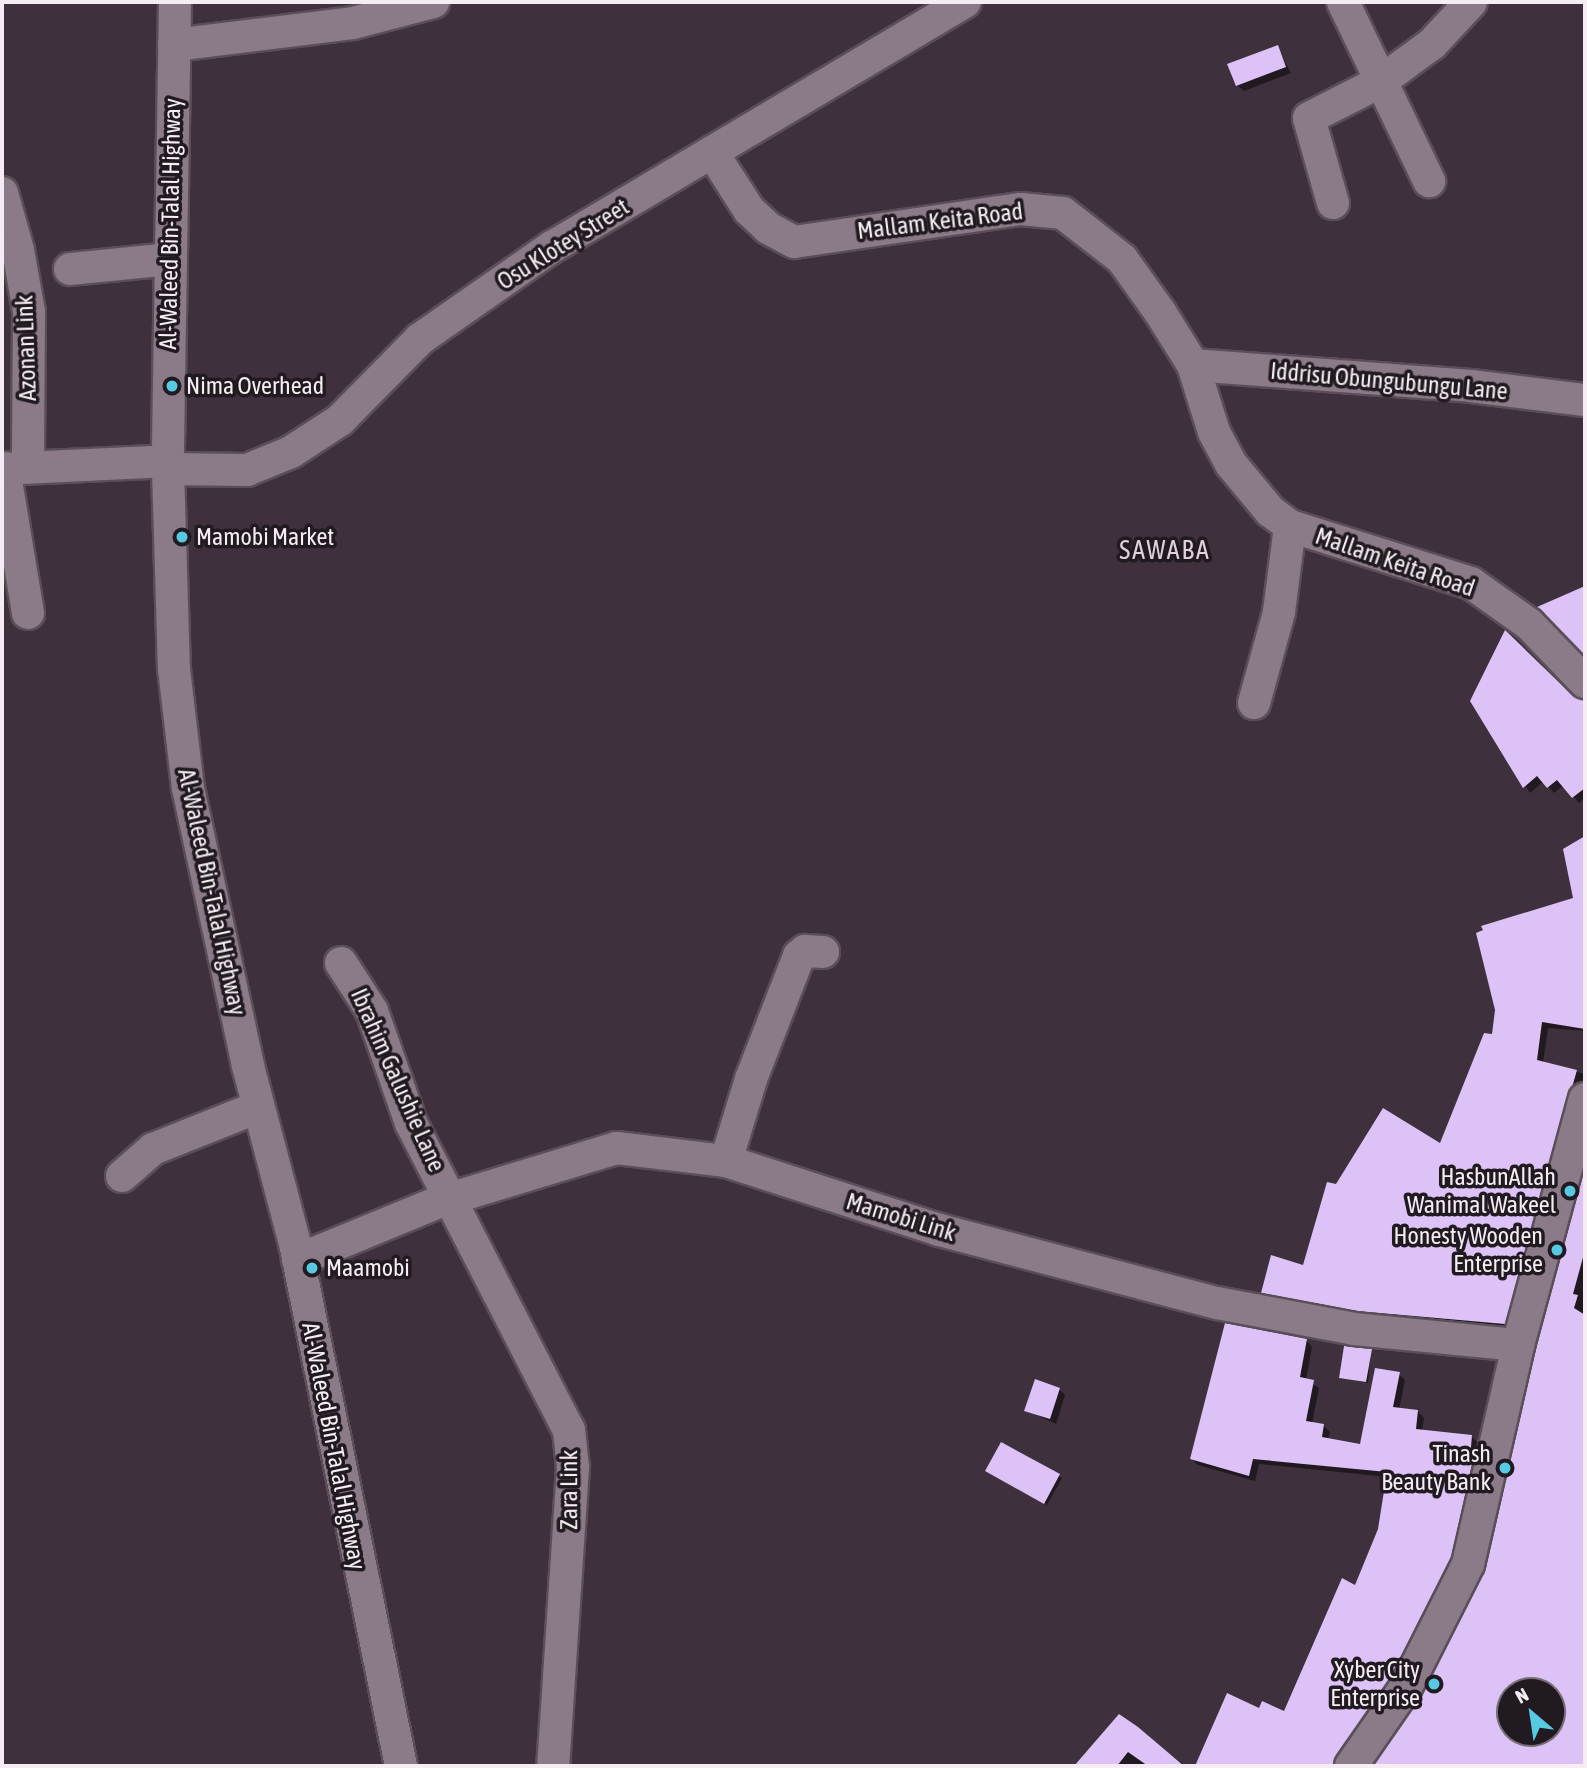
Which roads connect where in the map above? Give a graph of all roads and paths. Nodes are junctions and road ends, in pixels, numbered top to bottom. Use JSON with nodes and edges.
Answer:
{"nodes":[{"id":1,"x":175,"y":2,"type":"edge"},
{"id":2,"x":433,"y":2,"type":"edge"},
{"id":3,"x":965,"y":2,"type":"edge"},
{"id":4,"x":1343,"y":2,"type":"edge"},
{"id":5,"x":1471,"y":2,"type":"edge"},
{"id":6,"x":174,"y":46,"type":"junction"},
{"id":7,"x":1380,"y":82,"type":"junction"},
{"id":8,"x":712,"y":152,"type":"junction"},
{"id":9,"x":1429,"y":181,"type":"dead end"},
{"id":10,"x":2,"y":193,"type":"edge"},
{"id":11,"x":1332,"y":203,"type":"dead end"},
{"id":12,"x":170,"y":259,"type":"junction"},
{"id":13,"x":70,"y":269,"type":"dead end"},
{"id":14,"x":1193,"y":365,"type":"junction"},
{"id":15,"x":1585,"y":400,"type":"edge"},
{"id":16,"x":169,"y":465,"type":"junction"},
{"id":17,"x":11,"y":467,"type":"edge"},
{"id":18,"x":1290,"y":526,"type":"junction"},
{"id":19,"x":28,"y":613,"type":"dead end"},
{"id":20,"x":1585,"y":682,"type":"edge"},
{"id":21,"x":1254,"y":703,"type":"dead end"},
{"id":22,"x":823,"y":951,"type":"dead end"},
{"id":23,"x":341,"y":963,"type":"dead end"},
{"id":24,"x":1585,"y":1099,"type":"edge"},
{"id":25,"x":258,"y":1107,"type":"junction"},
{"id":26,"x":726,"y":1161,"type":"junction"},
{"id":27,"x":122,"y":1176,"type":"dead end"},
{"id":28,"x":453,"y":1199,"type":"junction"},
{"id":29,"x":298,"y":1260,"type":"junction"},
{"id":30,"x":1518,"y":1345,"type":"junction"},
{"id":31,"x":401,"y":1766,"type":"edge"},
{"id":32,"x":554,"y":1766,"type":"edge"},
{"id":33,"x":1351,"y":1766,"type":"edge"}],
"edges":[{"from":1,"to":6,"type":"street","name":"Al-Waleed Bin-Talal Highway"},
{"from":2,"to":6,"type":"street"},
{"from":3,"to":8,"type":"street","name":"Osu Klotey Street"},
{"from":4,"to":7,"type":"street"},
{"from":5,"to":7,"type":"street"},
{"from":6,"to":12,"type":"street","name":"Al-Waleed Bin-Talal Highway"},
{"from":7,"to":9,"type":"street"},
{"from":7,"to":11,"type":"street"},
{"from":8,"to":14,"type":"street","name":"Mallam Keita Road"},
{"from":8,"to":16,"type":"street","name":"Osu Klotey Street"},
{"from":10,"to":17,"type":"street","name":"Azonan Link"},
{"from":12,"to":13,"type":"street"},
{"from":12,"to":16,"type":"street","name":"Al-Waleed Bin-Talal Highway"},
{"from":14,"to":15,"type":"street","name":"Iddrisu Obungubungu Lane"},
{"from":14,"to":18,"type":"street","name":"Mallam Keita Road"},
{"from":16,"to":17,"type":"street","name":"Osu Klotey Street"},
{"from":16,"to":25,"type":"street","name":"Al-Waleed Bin-Talal Highway"},
{"from":17,"to":19,"type":"street"},
{"from":18,"to":20,"type":"street","name":"Mallam Keita Road"},
{"from":18,"to":21,"type":"street"},
{"from":22,"to":26,"type":"street"},
{"from":23,"to":28,"type":"street","name":"Ibrahim Galushie Lane"},
{"from":24,"to":30,"type":"street"},
{"from":25,"to":27,"type":"street"},
{"from":25,"to":29,"type":"street","name":"Al-Waleed Bin-Talal Highway"},
{"from":26,"to":28,"type":"street","name":"Mamobi Link"},
{"from":26,"to":30,"type":"street","name":"Mamobi Link"},
{"from":28,"to":29,"type":"street","name":"Mamobi Link"},
{"from":28,"to":32,"type":"street","name":"Zara Link"},
{"from":29,"to":31,"type":"street","name":"Al-Waleed Bin-Talal Highway"},
{"from":30,"to":33,"type":"street"}]}
